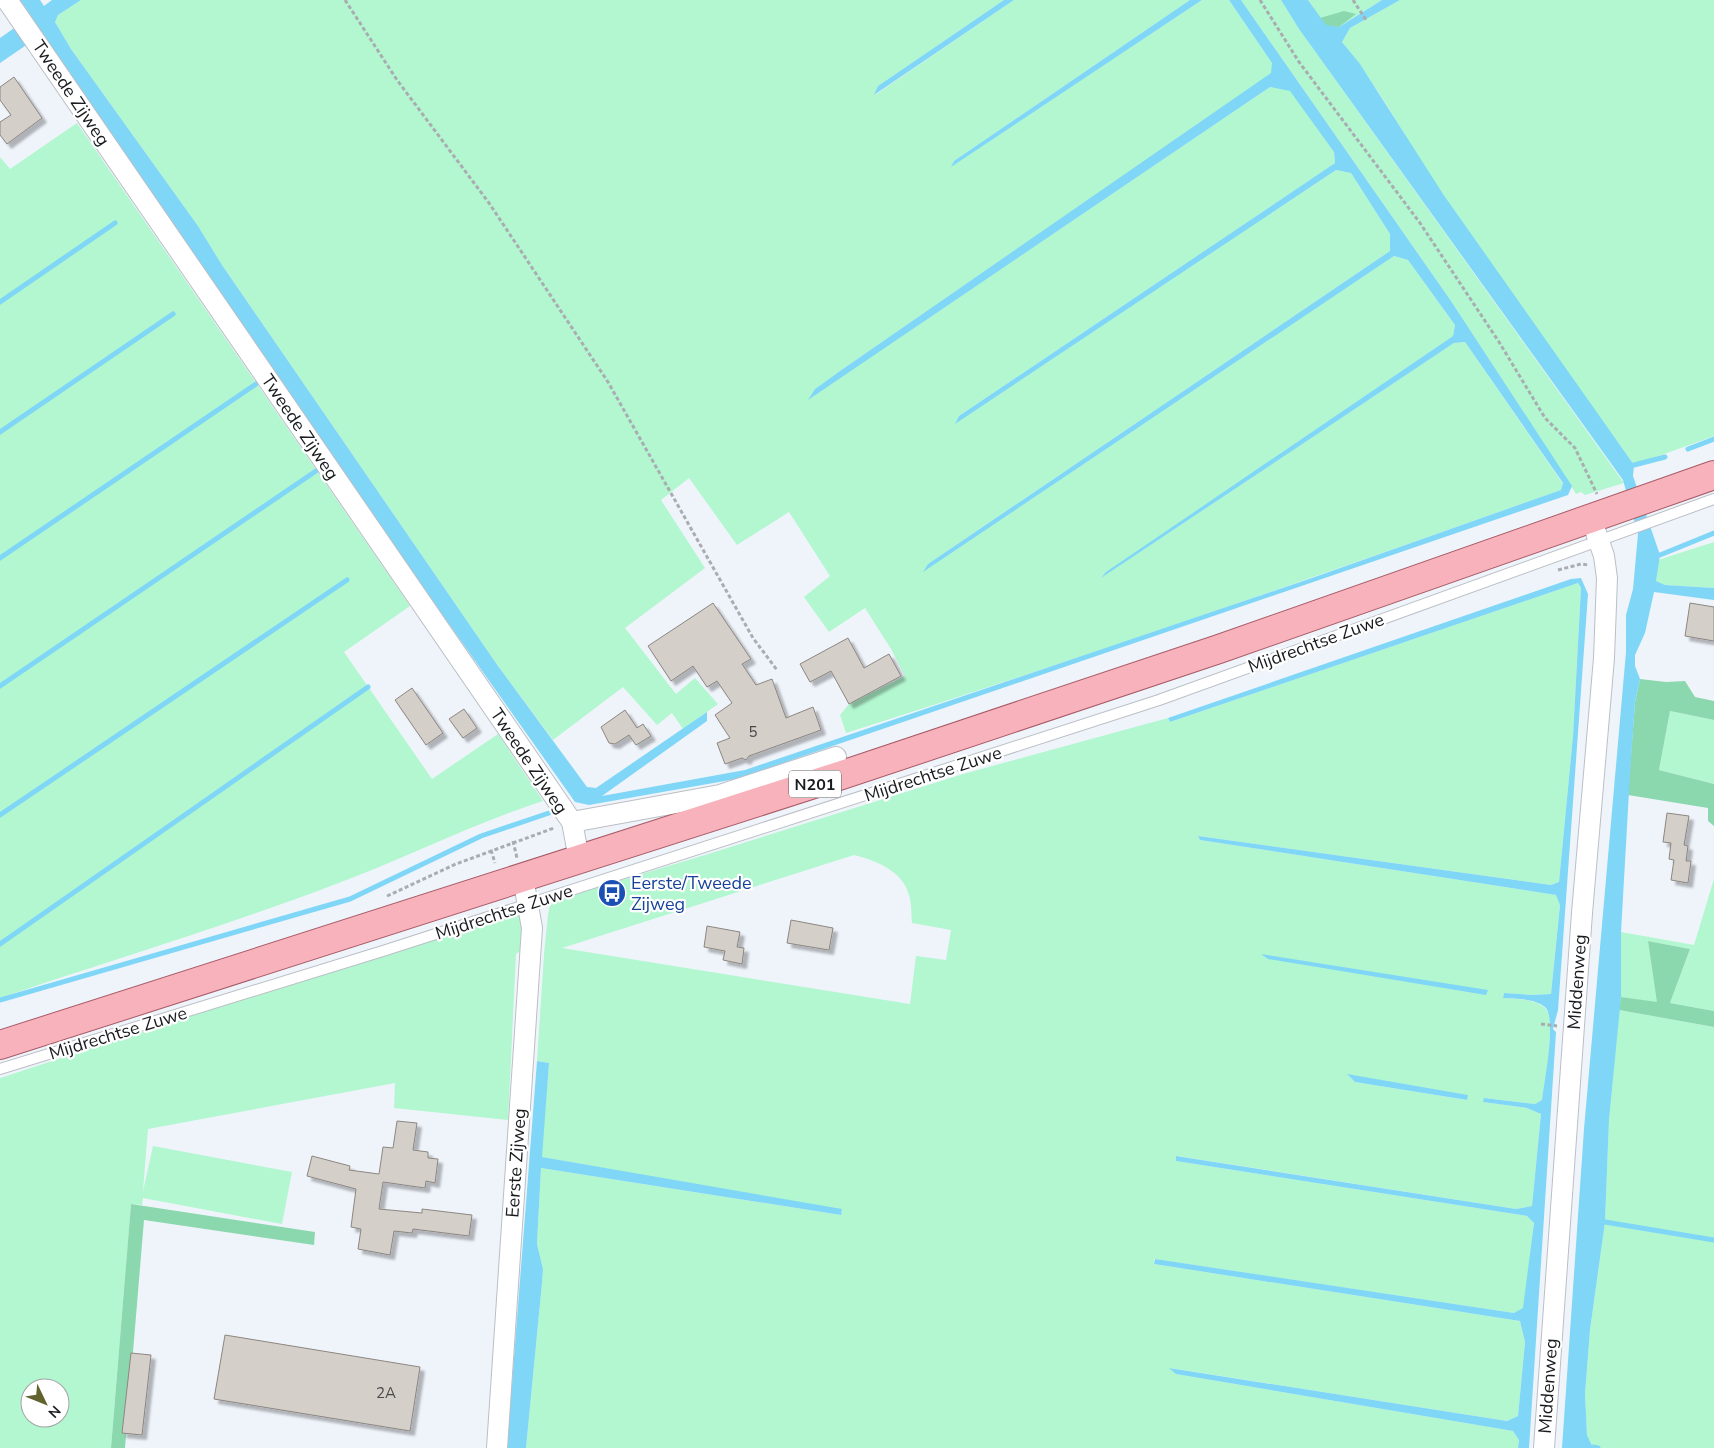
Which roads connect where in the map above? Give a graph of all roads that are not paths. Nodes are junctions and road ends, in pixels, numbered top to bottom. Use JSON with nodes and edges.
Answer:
{"nodes":[{"id":1,"x":7,"y":0,"type":"edge"},
{"id":2,"x":1714,"y":474,"type":"edge"},
{"id":3,"x":1714,"y":499,"type":"edge"},
{"id":4,"x":1658,"y":508,"type":"junction"},
{"id":5,"x":1595,"y":530,"type":"junction"},
{"id":6,"x":836,"y":757,"type":"dead end"},
{"id":7,"x":572,"y":822,"type":"junction"},
{"id":8,"x":579,"y":859,"type":"junction"},
{"id":9,"x":526,"y":891,"type":"junction"},
{"id":10,"x":0,"y":1044,"type":"edge"},
{"id":11,"x":0,"y":1069,"type":"edge"},
{"id":12,"x":497,"y":1448,"type":"edge"},
{"id":13,"x":1544,"y":1448,"type":"edge"}],
"edges":[{"from":1,"to":7,"type":"street","name":"Tweede Zijweg"},
{"from":2,"to":4,"type":"main road","name":"Mijdrechtse Zuwe","number":"N201"},
{"from":3,"to":4,"type":"lane","name":"Mijdrechtse Zuwe"},
{"from":4,"to":5,"type":"main road","name":"Mijdrechtse Zuwe","number":"N201"},
{"from":5,"to":8,"type":"main road","name":"Mijdrechtse Zuwe","number":"N201"},
{"from":5,"to":9,"type":"lane","name":"Mijdrechtse Zuwe"},
{"from":5,"to":13,"type":"street","name":"Middenweg"},
{"from":6,"to":7,"type":"street"},
{"from":7,"to":8,"type":"street","name":"Tweede Zijweg"},
{"from":8,"to":9,"type":"main road","name":"Mijdrechtse Zuwe","number":"N201"},
{"from":9,"to":10,"type":"main road","name":"Mijdrechtse Zuwe","number":"N201"},
{"from":9,"to":11,"type":"lane","name":"Mijdrechtse Zuwe"},
{"from":9,"to":12,"type":"street","name":"Eerste Zijweg"}]}
